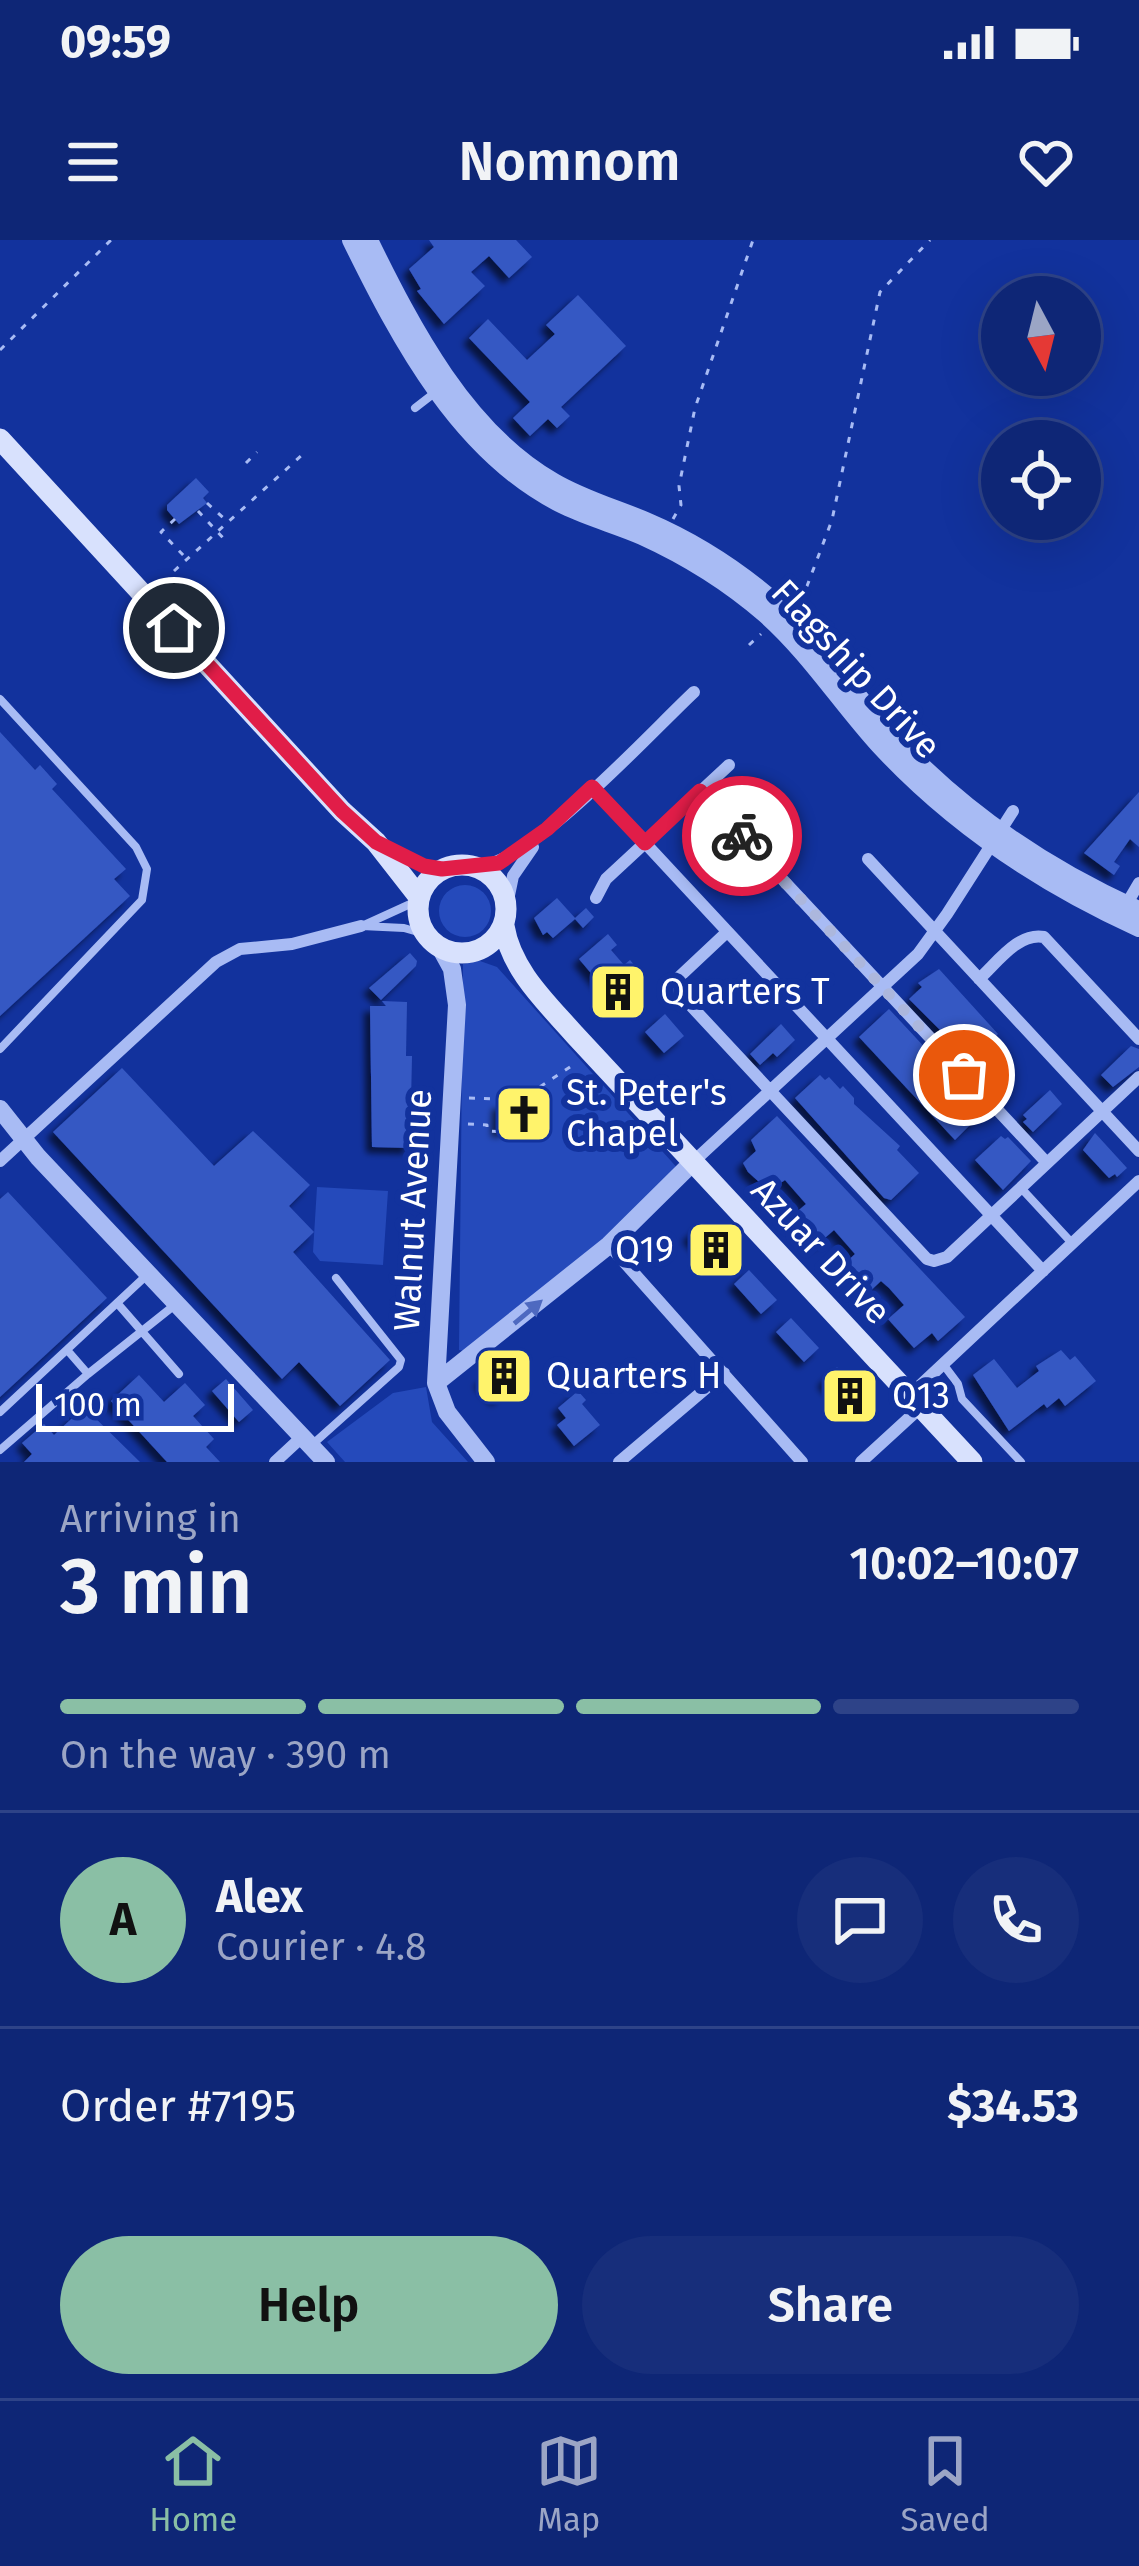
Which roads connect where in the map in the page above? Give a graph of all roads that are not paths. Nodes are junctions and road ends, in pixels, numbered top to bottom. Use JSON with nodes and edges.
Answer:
{"nodes":[{"id":1,"x":351,"y":240,"type":"edge"},
{"id":2,"x":369,"y":240,"type":"edge"},
{"id":3,"x":439,"y":390,"type":"junction"},
{"id":4,"x":415,"y":408,"type":"dead end"},
{"id":5,"x":0,"y":439,"type":"edge"},
{"id":6,"x":192,"y":613,"type":"dead end"},
{"id":7,"x":174,"y":628,"type":"junction"},
{"id":8,"x":694,"y":692,"type":"dead end"},
{"id":9,"x":0,"y":699,"type":"edge"},
{"id":10,"x":729,"y":764,"type":"dead end"},
{"id":11,"x":592,"y":787,"type":"junction"},
{"id":12,"x":700,"y":791,"type":"junction"},
{"id":13,"x":1013,"y":811,"type":"dead end"},
{"id":14,"x":547,"y":829,"type":"junction"},
{"id":15,"x":994,"y":838,"type":"junction"},
{"id":16,"x":376,"y":842,"type":"junction"},
{"id":17,"x":645,"y":843,"type":"junction"},
{"id":18,"x":868,"y":860,"type":"dead end"},
{"id":19,"x":477,"y":867,"type":"junction"},
{"id":20,"x":442,"y":869,"type":"junction"},
{"id":21,"x":1139,"y":883,"type":"edge"},
{"id":22,"x":419,"y":898,"type":"junction"},
{"id":23,"x":596,"y":898,"type":"dead end"},
{"id":24,"x":1133,"y":908,"type":"edge"},
{"id":25,"x":505,"y":915,"type":"junction"},
{"id":26,"x":361,"y":926,"type":"junction"},
{"id":27,"x":1139,"y":928,"type":"edge"},
{"id":28,"x":727,"y":932,"type":"junction"},
{"id":29,"x":935,"y":932,"type":"junction"},
{"id":30,"x":433,"y":941,"type":"junction"},
{"id":31,"x":473,"y":952,"type":"junction"},
{"id":32,"x":526,"y":978,"type":"junction"},
{"id":33,"x":979,"y":979,"type":"junction"},
{"id":34,"x":882,"y":986,"type":"junction"},
{"id":35,"x":826,"y":1038,"type":"junction"},
{"id":36,"x":1139,"y":1039,"type":"edge"},
{"id":37,"x":0,"y":1049,"type":"edge"},
{"id":38,"x":1139,"y":1077,"type":"edge"},
{"id":39,"x":770,"y":1090,"type":"junction"},
{"id":40,"x":0,"y":1109,"type":"edge"},
{"id":41,"x":1102,"y":1111,"type":"junction"},
{"id":42,"x":24,"y":1139,"type":"junction"},
{"id":43,"x":1139,"y":1151,"type":"edge"},
{"id":44,"x":0,"y":1161,"type":"edge"},
{"id":45,"x":693,"y":1162,"type":"junction"},
{"id":46,"x":1047,"y":1163,"type":"junction"},
{"id":47,"x":1139,"y":1181,"type":"edge"},
{"id":48,"x":1021,"y":1188,"type":"junction"},
{"id":49,"x":992,"y":1215,"type":"junction"},
{"id":50,"x":1072,"y":1244,"type":"junction"},
{"id":51,"x":609,"y":1245,"type":"junction"},
{"id":52,"x":1043,"y":1271,"type":"junction"},
{"id":53,"x":148,"y":1273,"type":"junction"},
{"id":54,"x":336,"y":1278,"type":"dead end"},
{"id":55,"x":178,"y":1303,"type":"junction"},
{"id":56,"x":118,"y":1304,"type":"junction"},
{"id":57,"x":142,"y":1332,"type":"junction"},
{"id":58,"x":68,"y":1351,"type":"junction"},
{"id":59,"x":943,"y":1364,"type":"junction"},
{"id":60,"x":724,"y":1373,"type":"junction"},
{"id":61,"x":88,"y":1374,"type":"junction"},
{"id":62,"x":179,"y":1374,"type":"dead end"},
{"id":63,"x":436,"y":1383,"type":"junction"},
{"id":64,"x":915,"y":1401,"type":"junction"},
{"id":65,"x":0,"y":1412,"type":"edge"},
{"id":66,"x":307,"y":1441,"type":"junction"},
{"id":67,"x":0,"y":1450,"type":"edge"},
{"id":68,"x":275,"y":1462,"type":"edge"},
{"id":69,"x":326,"y":1462,"type":"edge"},
{"id":70,"x":486,"y":1462,"type":"edge"},
{"id":71,"x":620,"y":1462,"type":"edge"},
{"id":72,"x":802,"y":1462,"type":"edge"},
{"id":73,"x":861,"y":1462,"type":"edge"},
{"id":74,"x":972,"y":1462,"type":"edge"},
{"id":75,"x":1021,"y":1462,"type":"edge"}],
"edges":[{"from":1,"to":3,"type":"street","name":"Flagship Drive"},
{"from":2,"to":15,"type":"street","name":"Flagship Drive"},
{"from":3,"to":4,"type":"lane"},
{"from":3,"to":15,"type":"street","name":"Flagship Drive"},
{"from":5,"to":7,"type":"main road"},
{"from":6,"to":7,"type":"lane"},
{"from":7,"to":16,"type":"main road"},
{"from":8,"to":11,"type":"street"},
{"from":9,"to":37,"type":"lane"},
{"from":10,"to":12,"type":"street"},
{"from":11,"to":14,"type":"street"},
{"from":11,"to":17,"type":"street"},
{"from":12,"to":17,"type":"street"},
{"from":12,"to":34,"type":"street"},
{"from":13,"to":15,"type":"street"},
{"from":14,"to":19,"type":"street"},
{"from":14,"to":25,"type":"street"},
{"from":15,"to":24,"type":"street","name":"Flagship Drive"},
{"from":15,"to":27,"type":"street","name":"Flagship Drive"},
{"from":15,"to":29,"type":"street"},
{"from":16,"to":20,"type":"main road"},
{"from":16,"to":22,"type":"main road"},
{"from":17,"to":23,"type":"street"},
{"from":17,"to":28,"type":"street"},
{"from":18,"to":29,"type":"street"},
{"from":19,"to":20,"type":"main road"},
{"from":19,"to":25,"type":"main road"},
{"from":20,"to":22,"type":"main road"},
{"from":21,"to":24,"type":"street"},
{"from":22,"to":26,"type":"lane"},
{"from":22,"to":30,"type":"main road"},
{"from":25,"to":31,"type":"main road"},
{"from":25,"to":32,"type":"main road","name":"Azuar Drive"},
{"from":26,"to":30,"type":"lane"},
{"from":26,"to":42,"type":"street"},
{"from":28,"to":35,"type":"street"},
{"from":28,"to":39,"type":"street"},
{"from":29,"to":33,"type":"street"},
{"from":29,"to":34,"type":"street"},
{"from":30,"to":31,"type":"main road"},
{"from":30,"to":63,"type":"street","name":"Walnut Avenue"},
{"from":31,"to":32,"type":"main road","name":"Azuar Drive"},
{"from":32,"to":45,"type":"main road","name":"Azuar Drive"},
{"from":33,"to":36,"type":"street"},
{"from":33,"to":41,"type":"street"},
{"from":34,"to":35,"type":"street"},
{"from":34,"to":46,"type":"street"},
{"from":35,"to":39,"type":"street"},
{"from":35,"to":49,"type":"street"},
{"from":38,"to":41,"type":"street"},
{"from":39,"to":45,"type":"street"},
{"from":39,"to":49,"type":"street"},
{"from":40,"to":42,"type":"street"},
{"from":41,"to":43,"type":"street"},
{"from":41,"to":46,"type":"street"},
{"from":42,"to":44,"type":"street"},
{"from":42,"to":53,"type":"street"},
{"from":45,"to":51,"type":"street"},
{"from":45,"to":64,"type":"main road","name":"Azuar Drive"},
{"from":46,"to":48,"type":"street"},
{"from":47,"to":50,"type":"street"},
{"from":48,"to":49,"type":"street"},
{"from":48,"to":50,"type":"lane"},
{"from":49,"to":52,"type":"street"},
{"from":50,"to":52,"type":"street"},
{"from":51,"to":60,"type":"street"},
{"from":63,"to":51,"type":"street","one_way":true},
{"from":52,"to":59,"type":"street"},
{"from":53,"to":55,"type":"street"},
{"from":53,"to":56,"type":"lane"},
{"from":54,"to":66,"type":"lane"},
{"from":55,"to":57,"type":"lane"},
{"from":55,"to":66,"type":"street"},
{"from":56,"to":57,"type":"lane"},
{"from":56,"to":58,"type":"lane"},
{"from":57,"to":61,"type":"lane"},
{"from":57,"to":62,"type":"lane"},
{"from":58,"to":61,"type":"lane"},
{"from":58,"to":65,"type":"lane"},
{"from":59,"to":64,"type":"street"},
{"from":59,"to":75,"type":"lane"},
{"from":60,"to":71,"type":"street"},
{"from":60,"to":72,"type":"street"},
{"from":61,"to":67,"type":"lane"},
{"from":63,"to":70,"type":"street","name":"Walnut Avenue"},
{"from":64,"to":73,"type":"street"},
{"from":64,"to":74,"type":"main road","name":"Azuar Drive"},
{"from":66,"to":68,"type":"street"},
{"from":66,"to":69,"type":"street"}]}
